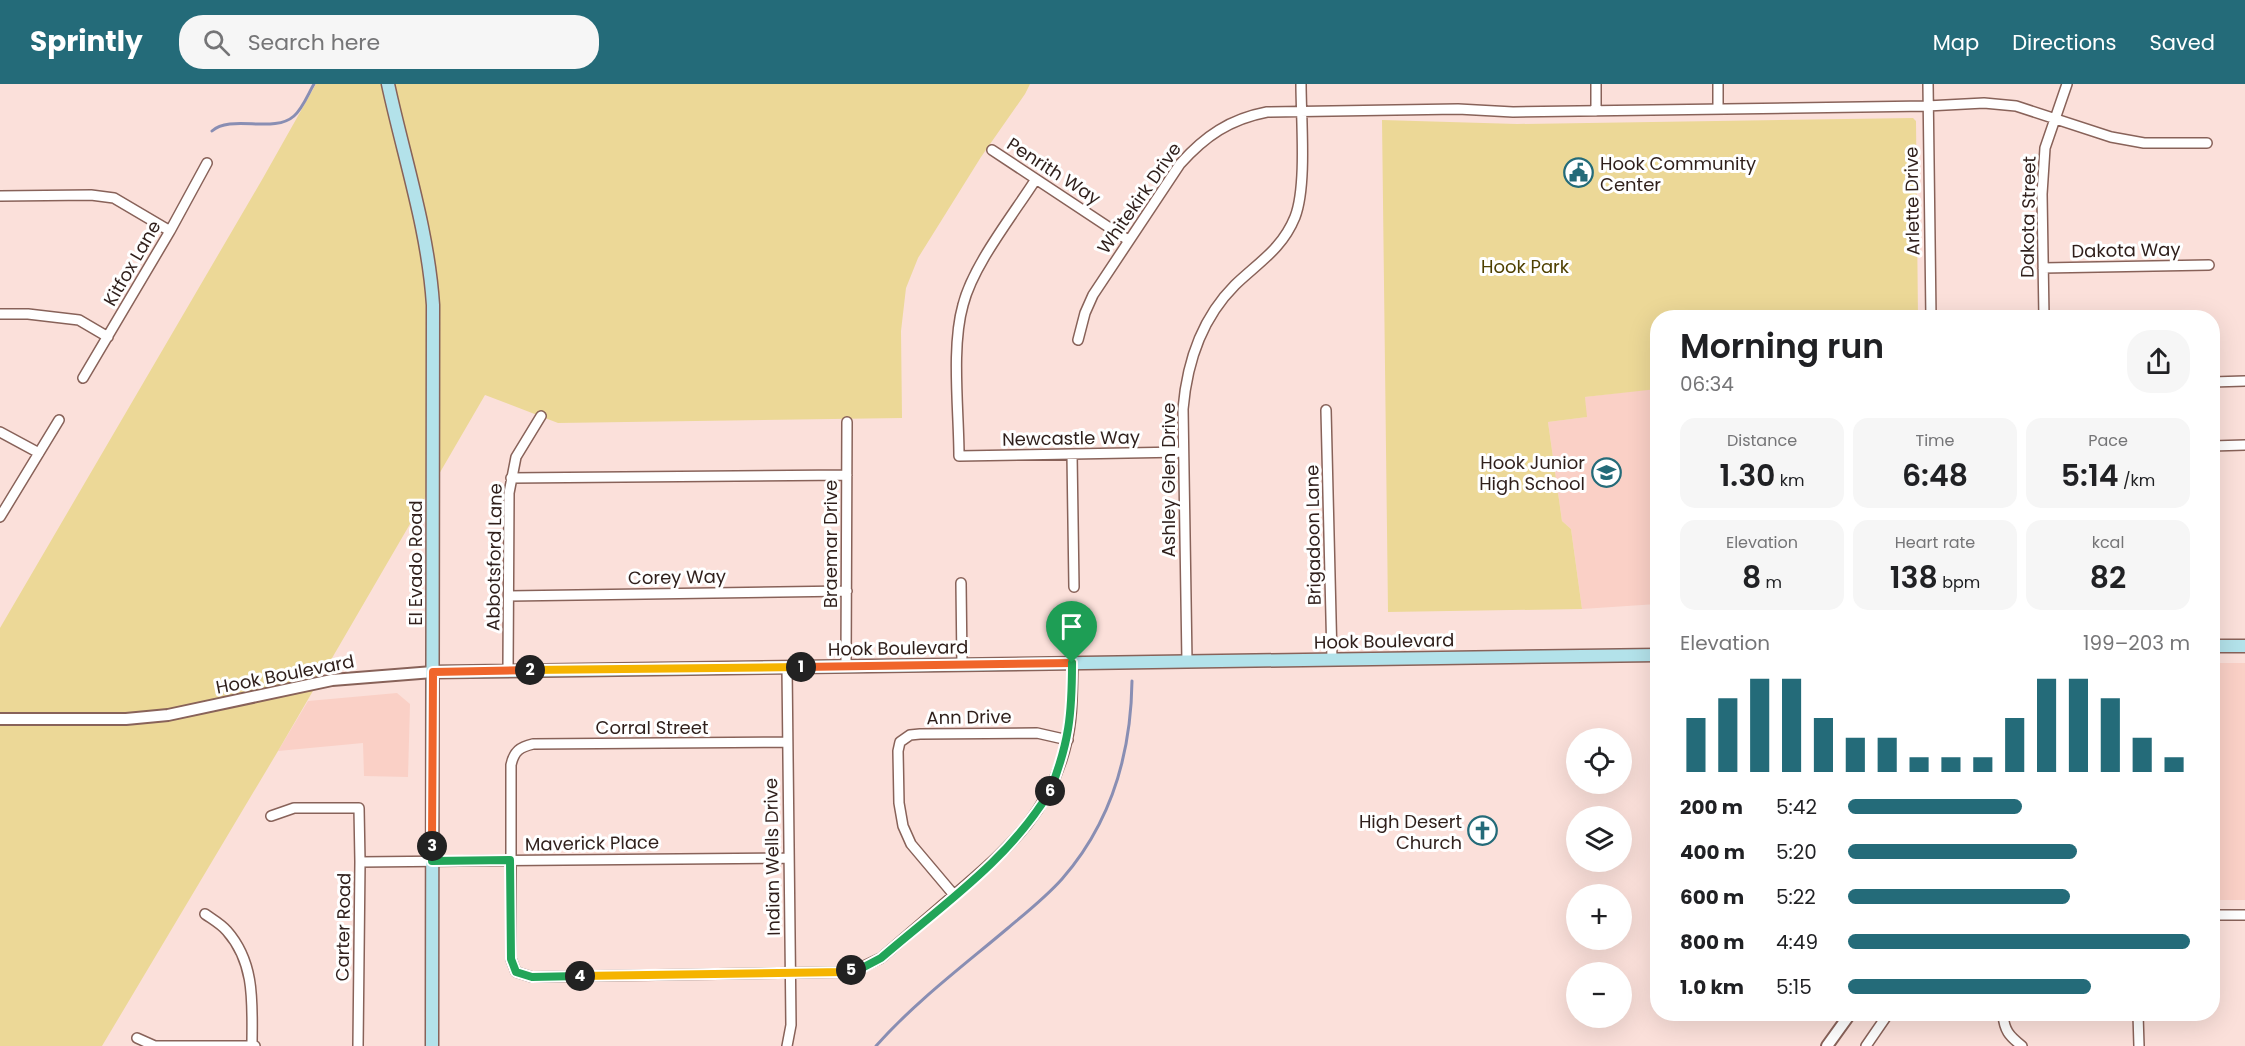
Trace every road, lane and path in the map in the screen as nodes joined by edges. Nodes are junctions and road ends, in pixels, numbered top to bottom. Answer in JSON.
{"nodes":[{"id":1,"x":388,"y":84,"type":"edge"},
{"id":2,"x":1301,"y":84,"type":"edge"},
{"id":3,"x":1596,"y":84,"type":"edge"},
{"id":4,"x":1718,"y":84,"type":"edge"},
{"id":5,"x":1928,"y":84,"type":"edge"},
{"id":6,"x":2067,"y":84,"type":"edge"},
{"id":7,"x":1927,"y":106,"type":"junction"},
{"id":8,"x":1718,"y":108,"type":"junction"},
{"id":9,"x":1301,"y":111,"type":"junction"},
{"id":10,"x":1596,"y":111,"type":"junction"},
{"id":11,"x":2054,"y":119,"type":"junction"},
{"id":12,"x":2207,"y":143,"type":"dead end"},
{"id":13,"x":992,"y":150,"type":"dead end"},
{"id":14,"x":207,"y":163,"type":"dead end"},
{"id":15,"x":1036,"y":179,"type":"junction"},
{"id":16,"x":0,"y":196,"type":"edge"},
{"id":17,"x":170,"y":231,"type":"junction"},
{"id":18,"x":1128,"y":240,"type":"junction"},
{"id":19,"x":2209,"y":265,"type":"dead end"},
{"id":20,"x":2043,"y":268,"type":"junction"},
{"id":21,"x":1931,"y":310,"type":"edge"},
{"id":22,"x":2044,"y":310,"type":"edge"},
{"id":23,"x":0,"y":314,"type":"edge"},
{"id":24,"x":108,"y":337,"type":"junction"},
{"id":25,"x":1078,"y":340,"type":"dead end"},
{"id":26,"x":83,"y":378,"type":"dead end"},
{"id":27,"x":2245,"y":381,"type":"edge"},
{"id":28,"x":2220,"y":382,"type":"edge"},
{"id":29,"x":1326,"y":410,"type":"dead end"},
{"id":30,"x":541,"y":416,"type":"dead end"},
{"id":31,"x":58,"y":420,"type":"dead end"},
{"id":32,"x":847,"y":422,"type":"dead end"},
{"id":33,"x":0,"y":432,"type":"edge"},
{"id":34,"x":2220,"y":446,"type":"edge"},
{"id":35,"x":2245,"y":446,"type":"edge"},
{"id":36,"x":1184,"y":452,"type":"junction"},
{"id":37,"x":39,"y":453,"type":"junction"},
{"id":38,"x":1072,"y":454,"type":"junction"},
{"id":39,"x":847,"y":475,"type":"junction"},
{"id":40,"x":511,"y":478,"type":"junction"},
{"id":41,"x":0,"y":517,"type":"edge"},
{"id":42,"x":961,"y":583,"type":"dead end"},
{"id":43,"x":1074,"y":587,"type":"dead end"},
{"id":44,"x":847,"y":591,"type":"junction"},
{"id":45,"x":509,"y":596,"type":"junction"},
{"id":46,"x":2245,"y":645,"type":"edge"},
{"id":47,"x":2220,"y":646,"type":"edge"},
{"id":48,"x":1650,"y":654,"type":"edge"},
{"id":49,"x":1332,"y":659,"type":"junction"},
{"id":50,"x":1187,"y":662,"type":"junction"},
{"id":51,"x":1072,"y":663,"type":"junction"},
{"id":52,"x":962,"y":665,"type":"junction"},
{"id":53,"x":846,"y":666,"type":"junction"},
{"id":54,"x":787,"y":667,"type":"junction"},
{"id":55,"x":508,"y":670,"type":"junction"},
{"id":56,"x":433,"y":672,"type":"junction"},
{"id":57,"x":0,"y":719,"type":"edge"},
{"id":58,"x":1068,"y":740,"type":"junction"},
{"id":59,"x":787,"y":742,"type":"junction"},
{"id":60,"x":272,"y":816,"type":"dead end"},
{"id":61,"x":789,"y":858,"type":"junction"},
{"id":62,"x":510,"y":860,"type":"junction"},
{"id":63,"x":432,"y":861,"type":"junction"},
{"id":64,"x":360,"y":862,"type":"junction"},
{"id":65,"x":954,"y":895,"type":"junction"},
{"id":66,"x":205,"y":914,"type":"dead end"},
{"id":67,"x":2220,"y":915,"type":"edge"},
{"id":68,"x":2245,"y":915,"type":"edge"},
{"id":69,"x":790,"y":973,"type":"junction"},
{"id":70,"x":1845,"y":1021,"type":"edge"},
{"id":71,"x":1883,"y":1021,"type":"edge"},
{"id":72,"x":2003,"y":1021,"type":"edge"},
{"id":73,"x":2139,"y":1021,"type":"edge"},
{"id":74,"x":137,"y":1038,"type":"dead end"},
{"id":75,"x":193,"y":1046,"type":"edge"},
{"id":76,"x":253,"y":1046,"type":"edge"},
{"id":77,"x":358,"y":1046,"type":"edge"},
{"id":78,"x":432,"y":1046,"type":"edge"},
{"id":79,"x":787,"y":1046,"type":"edge"},
{"id":80,"x":1827,"y":1046,"type":"edge"},
{"id":81,"x":1866,"y":1046,"type":"edge"},
{"id":82,"x":2022,"y":1046,"type":"edge"},
{"id":83,"x":2139,"y":1046,"type":"edge"}],
"edges":[{"from":1,"to":56,"type":"main road","name":"El Evado Road"},
{"from":2,"to":9,"type":"street","name":"Ashley Glen Drive"},
{"from":3,"to":10,"type":"street"},
{"from":4,"to":8,"type":"street"},
{"from":5,"to":7,"type":"street","name":"Arlette Drive"},
{"from":6,"to":11,"type":"street","name":"Dakota Street"},
{"from":7,"to":8,"type":"street","name":"Whitekirk Drive"},
{"from":7,"to":11,"type":"street","name":"Whitekirk Drive"},
{"from":7,"to":21,"type":"street","name":"Arlette Drive"},
{"from":8,"to":10,"type":"street","name":"Whitekirk Drive"},
{"from":9,"to":10,"type":"street","name":"Whitekirk Drive"},
{"from":9,"to":18,"type":"street","name":"Whitekirk Drive"},
{"from":9,"to":36,"type":"street","name":"Ashley Glen Drive"},
{"from":11,"to":12,"type":"street","name":"Whitekirk Drive"},
{"from":11,"to":20,"type":"street","name":"Dakota Street"},
{"from":13,"to":15,"type":"street","name":"Penrith Way"},
{"from":14,"to":17,"type":"street","name":"Kitfox Lane"},
{"from":15,"to":18,"type":"street","name":"Penrith Way"},
{"from":15,"to":38,"type":"street","name":"Newcastle Way"},
{"from":16,"to":17,"type":"street"},
{"from":17,"to":24,"type":"street","name":"Kitfox Lane"},
{"from":18,"to":25,"type":"street","name":"Whitekirk Drive"},
{"from":19,"to":20,"type":"street","name":"Dakota Way"},
{"from":20,"to":22,"type":"street","name":"Dakota Street"},
{"from":23,"to":24,"type":"street"},
{"from":24,"to":26,"type":"street","name":"Kitfox Lane"},
{"from":27,"to":28,"type":"street"},
{"from":29,"to":49,"type":"street","name":"Brigadoon Lane"},
{"from":30,"to":40,"type":"street","name":"Abbotsford Lane"},
{"from":31,"to":37,"type":"street"},
{"from":32,"to":39,"type":"street","name":"Braemar Drive"},
{"from":33,"to":37,"type":"street"},
{"from":34,"to":35,"type":"street"},
{"from":36,"to":38,"type":"street","name":"Newcastle Way"},
{"from":36,"to":50,"type":"street","name":"Ashley Glen Drive"},
{"from":37,"to":41,"type":"street"},
{"from":38,"to":43,"type":"street"},
{"from":39,"to":40,"type":"street"},
{"from":39,"to":44,"type":"street","name":"Braemar Drive"},
{"from":40,"to":45,"type":"street","name":"Abbotsford Lane"},
{"from":42,"to":52,"type":"street"},
{"from":44,"to":45,"type":"street","name":"Corey Way"},
{"from":44,"to":53,"type":"street","name":"Braemar Drive"},
{"from":45,"to":55,"type":"street","name":"Abbotsford Lane"},
{"from":46,"to":47,"type":"main road"},
{"from":48,"to":49,"type":"main road","name":"Hook Boulevard"},
{"from":49,"to":50,"type":"main road","name":"Hook Boulevard"},
{"from":50,"to":51,"type":"main road","name":"Hook Boulevard"},
{"from":51,"to":52,"type":"main road","name":"Hook Boulevard"},
{"from":51,"to":58,"type":"street"},
{"from":52,"to":53,"type":"main road","name":"Hook Boulevard"},
{"from":53,"to":54,"type":"main road","name":"Hook Boulevard"},
{"from":54,"to":55,"type":"main road","name":"Hook Boulevard"},
{"from":54,"to":59,"type":"street","name":"Indian Wells Drive"},
{"from":55,"to":56,"type":"main road","name":"Hook Boulevard"},
{"from":56,"to":57,"type":"street","name":"Hook Boulevard"},
{"from":56,"to":63,"type":"main road","name":"El Evado Road"},
{"from":58,"to":65,"type":"street"},
{"from":58,"to":65,"type":"street","name":"Ann Drive"},
{"from":59,"to":61,"type":"street","name":"Indian Wells Drive"},
{"from":59,"to":62,"type":"street","name":"Corral Street"},
{"from":60,"to":64,"type":"street","name":"Carter Road"},
{"from":61,"to":62,"type":"street","name":"Maverick Place"},
{"from":61,"to":69,"type":"street","name":"Indian Wells Drive"},
{"from":62,"to":63,"type":"street","name":"Maverick Place"},
{"from":62,"to":69,"type":"street"},
{"from":63,"to":64,"type":"street","name":"Maverick Place"},
{"from":63,"to":78,"type":"main road","name":"El Evado Road"},
{"from":64,"to":77,"type":"street","name":"Carter Road"},
{"from":65,"to":69,"type":"street"},
{"from":66,"to":76,"type":"street"},
{"from":67,"to":68,"type":"street"},
{"from":69,"to":79,"type":"street","name":"Indian Wells Drive"},
{"from":70,"to":80,"type":"street"},
{"from":71,"to":81,"type":"street"},
{"from":72,"to":82,"type":"street"},
{"from":73,"to":83,"type":"street"},
{"from":74,"to":75,"type":"street"},
{"from":75,"to":76,"type":"street"}]}
